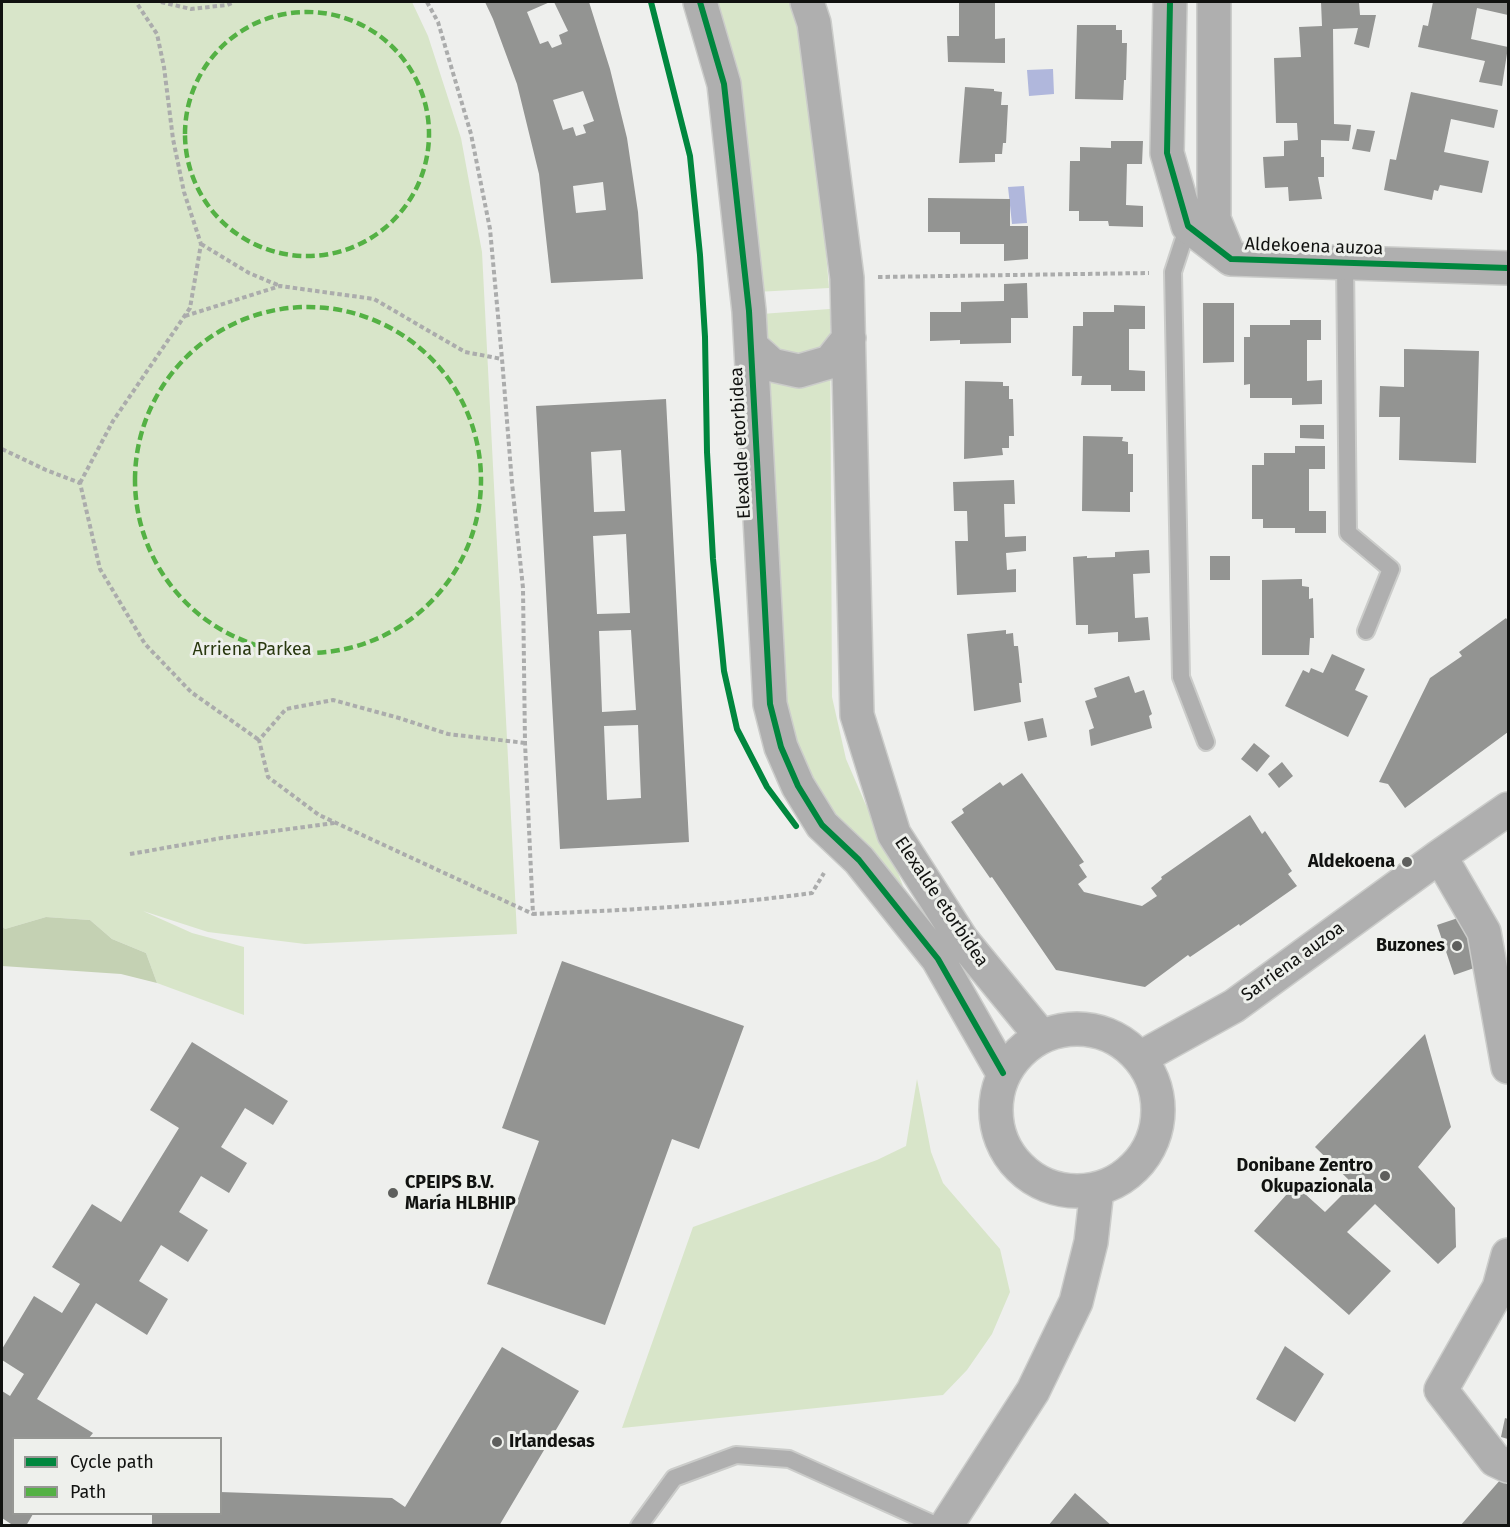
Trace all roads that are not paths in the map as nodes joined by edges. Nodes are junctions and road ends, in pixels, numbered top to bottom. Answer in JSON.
{"nodes":[{"id":1,"x":700,"y":2,"type":"edge"},
{"id":2,"x":807,"y":2,"type":"edge"},
{"id":3,"x":1170,"y":2,"type":"edge"},
{"id":4,"x":1214,"y":2,"type":"edge"},
{"id":5,"x":1188,"y":226,"type":"junction"},
{"id":6,"x":1231,"y":259,"type":"junction"},
{"id":7,"x":1346,"y":263,"type":"junction"},
{"id":8,"x":1504,"y":268,"type":"edge"},
{"id":9,"x":849,"y":338,"type":"junction"},
{"id":10,"x":751,"y":346,"type":"junction"},
{"id":11,"x":1366,"y":631,"type":"dead end"},
{"id":12,"x":1206,"y":742,"type":"dead end"},
{"id":13,"x":1509,"y":809,"type":"edge"},
{"id":14,"x":1440,"y":856,"type":"junction"},
{"id":15,"x":1041,"y":1036,"type":"junction"},
{"id":16,"x":1140,"y":1058,"type":"junction"},
{"id":17,"x":1509,"y":1067,"type":"edge"},
{"id":18,"x":1003,"y":1073,"type":"junction"},
{"id":19,"x":1097,"y":1189,"type":"junction"},
{"id":20,"x":1509,"y":1255,"type":"edge"},
{"id":21,"x":1509,"y":1466,"type":"edge"},
{"id":22,"x":639,"y":1526,"type":"edge"},
{"id":23,"x":938,"y":1526,"type":"edge"},
{"id":24,"x":946,"y":1526,"type":"edge"}],
"edges":[{"from":1,"to":10,"type":"street","name":"Elexalde etorbidea"},
{"from":2,"to":9,"type":"street","name":"Elexalde etorbidea"},
{"from":3,"to":5,"type":"street"},
{"from":4,"to":6,"type":"street"},
{"from":5,"to":6,"type":"street","name":"Aldekoena auzoa"},
{"from":5,"to":12,"type":"lane"},
{"from":6,"to":7,"type":"street","name":"Aldekoena auzoa"},
{"from":7,"to":8,"type":"street","name":"Aldekoena auzoa"},
{"from":7,"to":11,"type":"lane"},
{"from":9,"to":10,"type":"street"},
{"from":9,"to":15,"type":"street","name":"Elexalde etorbidea"},
{"from":10,"to":18,"type":"street","name":"Elexalde etorbidea"},
{"from":13,"to":14,"type":"street","name":"Sarriena auzoa"},
{"from":14,"to":16,"type":"street","name":"Sarriena auzoa"},
{"from":14,"to":17,"type":"street"},
{"from":15,"to":16,"type":"street"},
{"from":15,"to":18,"type":"street"},
{"from":16,"to":19,"type":"street"},
{"from":18,"to":19,"type":"street"},
{"from":19,"to":24,"type":"street"},
{"from":20,"to":21,"type":"street"},
{"from":22,"to":23,"type":"lane"}]}
